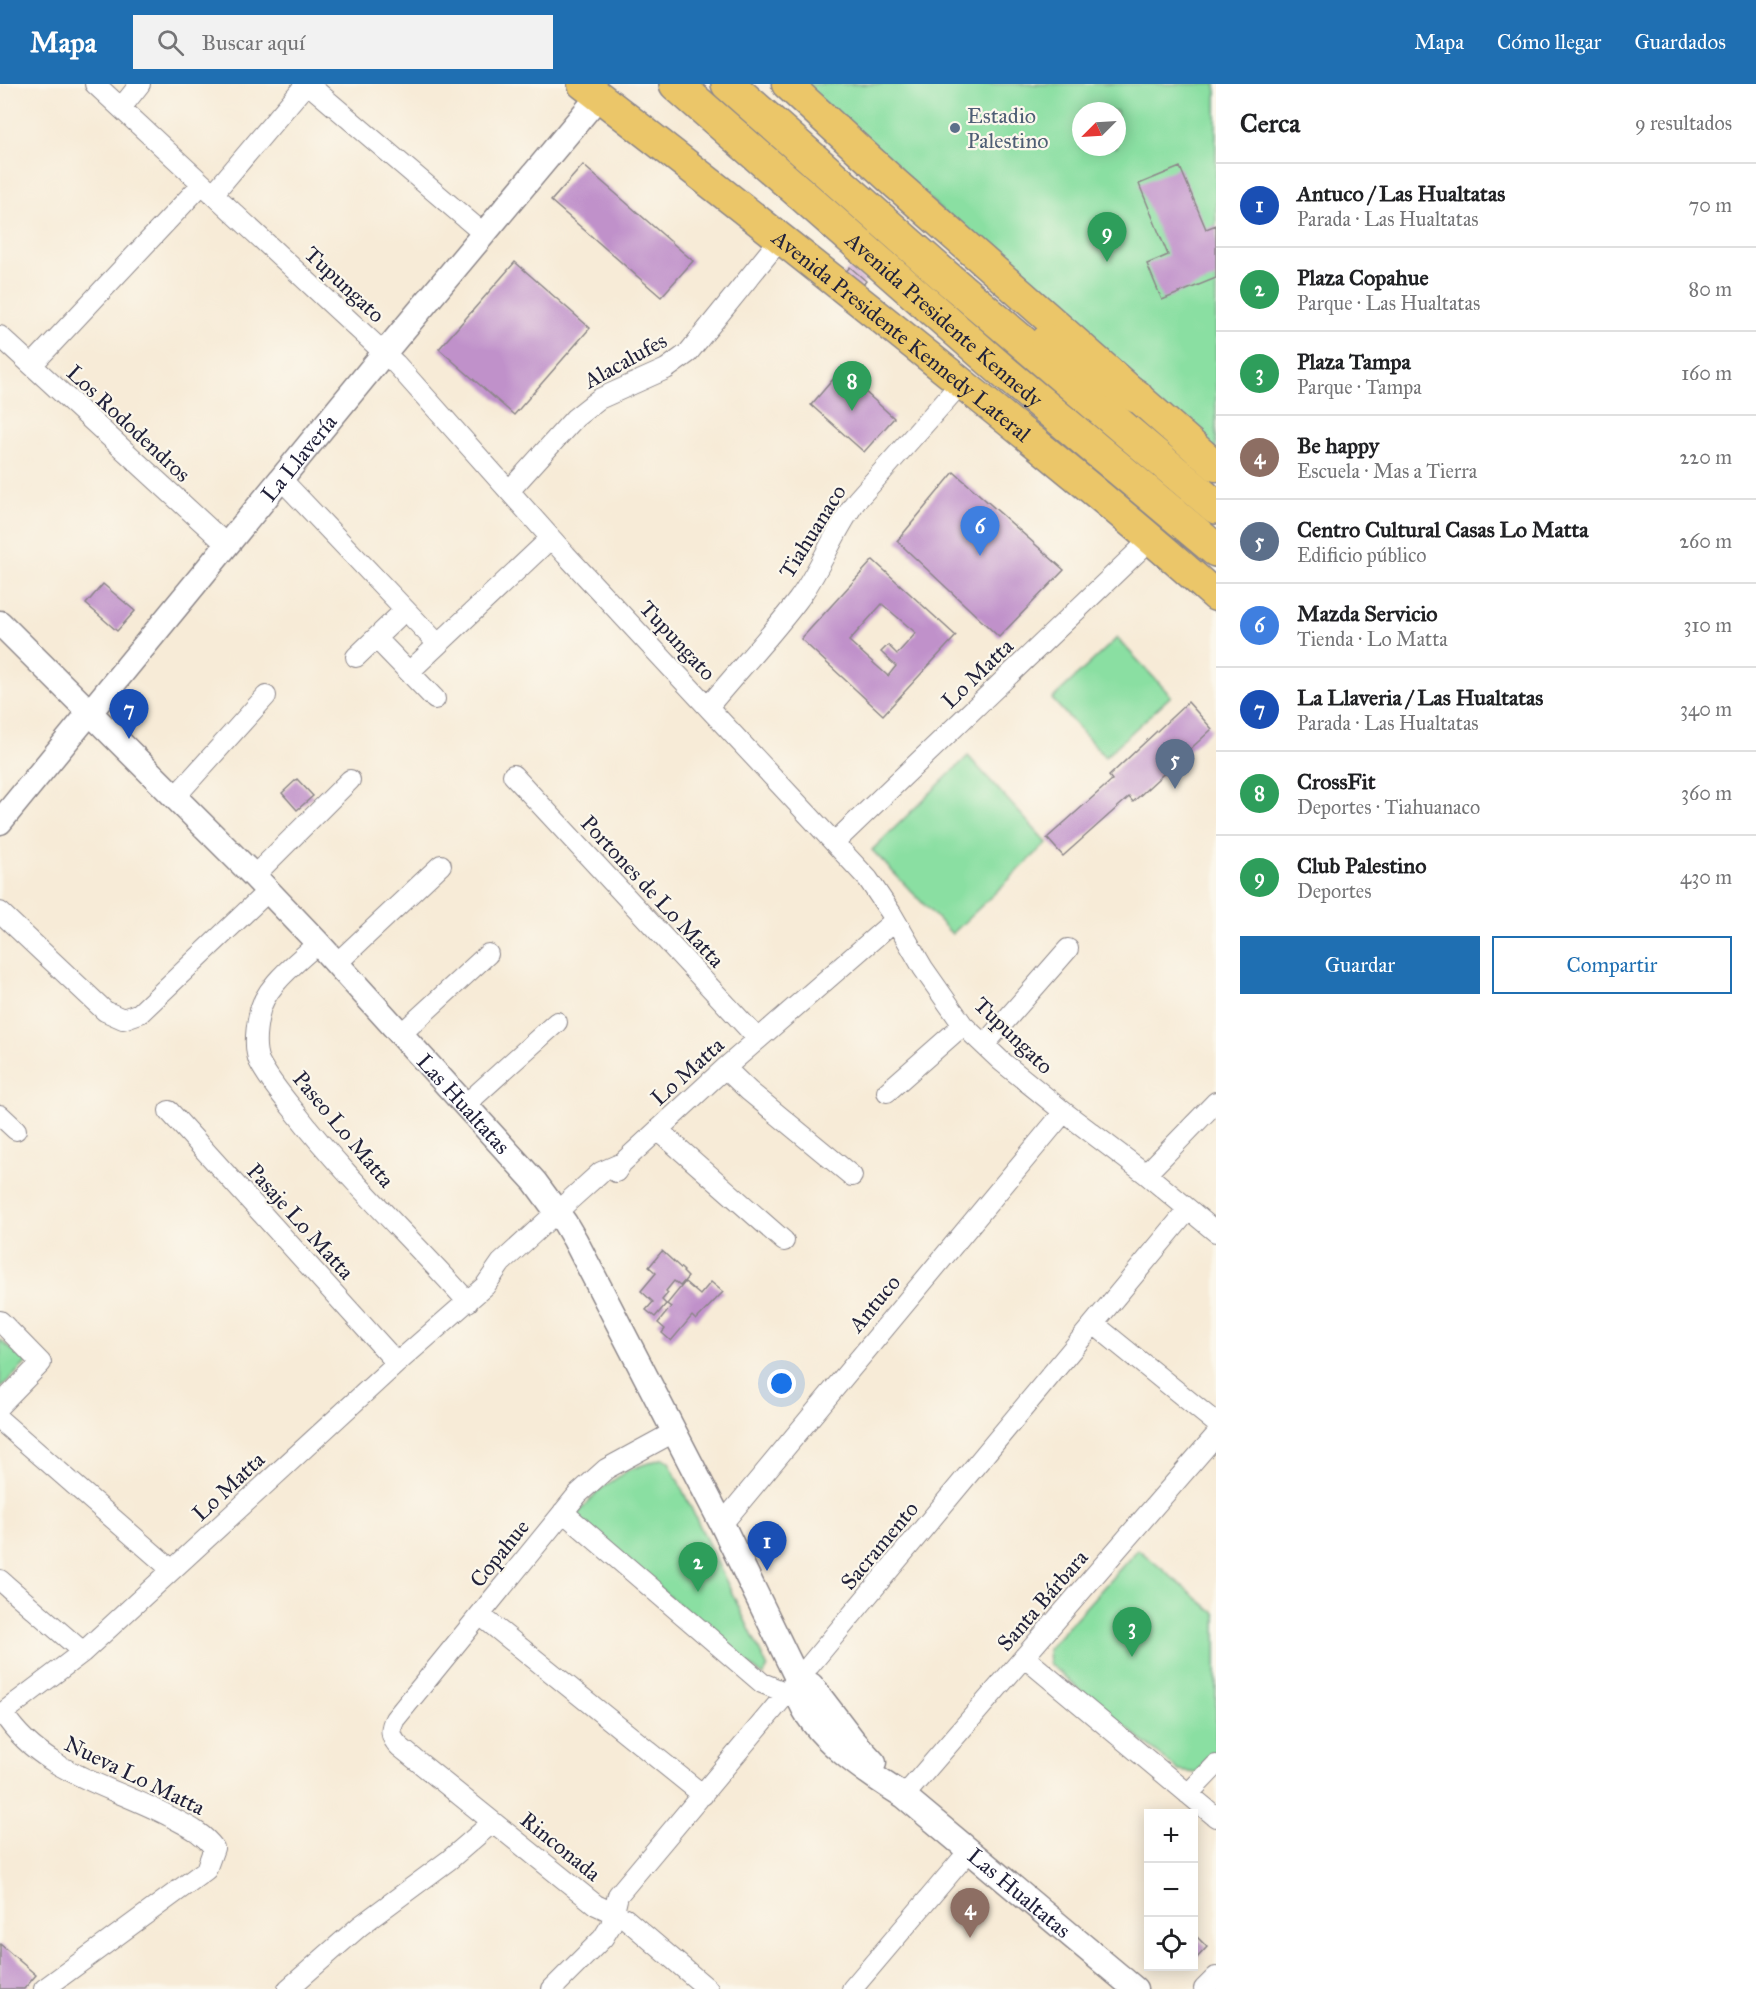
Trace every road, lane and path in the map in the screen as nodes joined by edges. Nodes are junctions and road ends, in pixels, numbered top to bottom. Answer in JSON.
{"nodes":[{"id":1,"x":95,"y":84,"type":"edge"},
{"id":2,"x":140,"y":84,"type":"edge"},
{"id":3,"x":307,"y":84,"type":"edge"},
{"id":4,"x":676,"y":84,"type":"edge"},
{"id":5,"x":728,"y":84,"type":"edge"},
{"id":6,"x":787,"y":84,"type":"edge"},
{"id":7,"x":591,"y":90,"type":"edge"},
{"id":8,"x":121,"y":108,"type":"junction"},
{"id":9,"x":207,"y":189,"type":"junction"},
{"id":10,"x":484,"y":234,"type":"junction"},
{"id":11,"x":781,"y":238,"type":"junction"},
{"id":12,"x":945,"y":276,"type":"junction"},
{"id":13,"x":0,"y":336,"type":"edge"},
{"id":14,"x":385,"y":352,"type":"junction"},
{"id":15,"x":32,"y":365,"type":"junction"},
{"id":16,"x":961,"y":383,"type":"junction"},
{"id":17,"x":1136,"y":396,"type":"junction"},
{"id":18,"x":1216,"y":466,"type":"edge"},
{"id":19,"x":281,"y":479,"type":"junction"},
{"id":20,"x":509,"y":491,"type":"junction"},
{"id":21,"x":1216,"y":507,"type":"edge"},
{"id":22,"x":551,"y":538,"type":"junction"},
{"id":23,"x":1152,"y":538,"type":"junction"},
{"id":24,"x":227,"y":545,"type":"junction"},
{"id":25,"x":1216,"y":550,"type":"edge"},
{"id":26,"x":1216,"y":596,"type":"edge"},
{"id":27,"x":405,"y":610,"type":"junction"},
{"id":28,"x":0,"y":623,"type":"edge"},
{"id":29,"x":376,"y":638,"type":"junction"},
{"id":30,"x":438,"y":644,"type":"junction"},
{"id":31,"x":356,"y":657,"type":"dead end"},
{"id":32,"x":409,"y":672,"type":"junction"},
{"id":33,"x":266,"y":696,"type":"dead end"},
{"id":34,"x":435,"y":699,"type":"dead end"},
{"id":35,"x":708,"y":707,"type":"junction"},
{"id":36,"x":91,"y":711,"type":"junction"},
{"id":37,"x":513,"y":775,"type":"dead end"},
{"id":38,"x":350,"y":780,"type":"dead end"},
{"id":39,"x":175,"y":797,"type":"junction"},
{"id":40,"x":0,"y":822,"type":"edge"},
{"id":41,"x":835,"y":842,"type":"junction"},
{"id":42,"x":441,"y":865,"type":"dead end"},
{"id":43,"x":261,"y":884,"type":"junction"},
{"id":44,"x":0,"y":912,"type":"edge"},
{"id":45,"x":894,"y":921,"type":"junction"},
{"id":46,"x":318,"y":943,"type":"junction"},
{"id":47,"x":1068,"y":949,"type":"dead end"},
{"id":48,"x":488,"y":954,"type":"dead end"},
{"id":49,"x":337,"y":963,"type":"junction"},
{"id":50,"x":557,"y":1022,"type":"dead end"},
{"id":51,"x":963,"y":1024,"type":"junction"},
{"id":52,"x":401,"y":1034,"type":"junction"},
{"id":53,"x":758,"y":1040,"type":"junction"},
{"id":54,"x":984,"y":1045,"type":"junction"},
{"id":55,"x":725,"y":1068,"type":"junction"},
{"id":56,"x":887,"y":1092,"type":"dead end"},
{"id":57,"x":1216,"y":1102,"type":"edge"},
{"id":58,"x":465,"y":1106,"type":"junction"},
{"id":59,"x":169,"y":1111,"type":"dead end"},
{"id":60,"x":1064,"y":1112,"type":"junction"},
{"id":61,"x":658,"y":1130,"type":"junction"},
{"id":62,"x":1146,"y":1174,"type":"junction"},
{"id":63,"x":852,"y":1176,"type":"dead end"},
{"id":64,"x":1188,"y":1210,"type":"junction"},
{"id":65,"x":561,"y":1217,"type":"junction"},
{"id":66,"x":1216,"y":1232,"type":"edge"},
{"id":67,"x":784,"y":1241,"type":"dead end"},
{"id":68,"x":468,"y":1302,"type":"junction"},
{"id":69,"x":0,"y":1321,"type":"edge"},
{"id":70,"x":1094,"y":1324,"type":"junction"},
{"id":71,"x":397,"y":1363,"type":"junction"},
{"id":72,"x":0,"y":1405,"type":"edge"},
{"id":73,"x":0,"y":1420,"type":"edge"},
{"id":74,"x":1216,"y":1423,"type":"edge"},
{"id":75,"x":674,"y":1432,"type":"junction"},
{"id":76,"x":1216,"y":1435,"type":"edge"},
{"id":77,"x":563,"y":1512,"type":"junction"},
{"id":78,"x":722,"y":1524,"type":"junction"},
{"id":79,"x":172,"y":1570,"type":"junction"},
{"id":80,"x":0,"y":1580,"type":"edge"},
{"id":81,"x":480,"y":1615,"type":"junction"},
{"id":82,"x":83,"y":1652,"type":"junction"},
{"id":83,"x":1024,"y":1657,"type":"junction"},
{"id":84,"x":792,"y":1686,"type":"junction"},
{"id":85,"x":2,"y":1714,"type":"edge"},
{"id":86,"x":391,"y":1733,"type":"joint"},
{"id":87,"x":1216,"y":1765,"type":"edge"},
{"id":88,"x":1188,"y":1794,"type":"junction"},
{"id":89,"x":703,"y":1795,"type":"junction"},
{"id":90,"x":904,"y":1796,"type":"junction"},
{"id":91,"x":1216,"y":1817,"type":"edge"},
{"id":92,"x":494,"y":1822,"type":"junction"},
{"id":93,"x":969,"y":1851,"type":"junction"},
{"id":94,"x":614,"y":1914,"type":"junction"},
{"id":95,"x":1216,"y":1977,"type":"edge"},
{"id":96,"x":1126,"y":1986,"type":"edge"},
{"id":97,"x":44,"y":1989,"type":"edge"},
{"id":98,"x":288,"y":1989,"type":"edge"},
{"id":99,"x":552,"y":1989,"type":"edge"},
{"id":100,"x":708,"y":1989,"type":"edge"},
{"id":101,"x":852,"y":1989,"type":"edge"},
{"id":102,"x":1204,"y":1989,"type":"edge"}],
"edges":[{"from":1,"to":8,"type":"street","name":"Tupungato"},
{"from":2,"to":8,"type":"street"},
{"from":3,"to":9,"type":"street"},
{"from":3,"to":10,"type":"street"},
{"from":4,"to":25,"type":"highway","name":"Avenida Presidente Kennedy"},
{"from":5,"to":12,"type":"highway","name":"Avenida Presidente Kennedy"},
{"from":6,"to":17,"type":"main road"},
{"from":7,"to":10,"type":"street","name":"La Llavería"},
{"from":7,"to":11,"type":"main road","name":"Avenida Presidente Kennedy Lateral"},
{"from":8,"to":9,"type":"street","name":"Tupungato"},
{"from":9,"to":14,"type":"street","name":"Tupungato"},
{"from":9,"to":15,"type":"street"},
{"from":10,"to":14,"type":"street","name":"La Llavería"},
{"from":11,"to":16,"type":"main road","name":"Avenida Presidente Kennedy Lateral"},
{"from":11,"to":20,"type":"street","name":"Alacalufes"},
{"from":12,"to":17,"type":"highway"},
{"from":12,"to":21,"type":"highway","name":"Avenida Presidente Kennedy"},
{"from":13,"to":15,"type":"street","name":"Los Rododendros"},
{"from":14,"to":19,"type":"street","name":"La Llavería"},
{"from":14,"to":20,"type":"street","name":"Tupungato"},
{"from":15,"to":24,"type":"street","name":"Los Rododendros"},
{"from":16,"to":23,"type":"main road","name":"Avenida Presidente Kennedy Lateral"},
{"from":16,"to":35,"type":"street","name":"Tiahuanaco"},
{"from":17,"to":18,"type":"main road"},
{"from":19,"to":24,"type":"street","name":"La Llavería"},
{"from":19,"to":27,"type":"street"},
{"from":20,"to":22,"type":"street","name":"Tupungato"},
{"from":22,"to":30,"type":"street"},
{"from":22,"to":35,"type":"street","name":"Tupungato"},
{"from":23,"to":26,"type":"main road","name":"Avenida Presidente Kennedy Lateral"},
{"from":23,"to":41,"type":"street","name":"Lo Matta"},
{"from":24,"to":36,"type":"street","name":"La Llavería"},
{"from":27,"to":29,"type":"street"},
{"from":27,"to":30,"type":"street"},
{"from":28,"to":36,"type":"street","name":"Las Hualtatas"},
{"from":29,"to":31,"type":"street"},
{"from":29,"to":32,"type":"street"},
{"from":30,"to":32,"type":"street"},
{"from":32,"to":34,"type":"street"},
{"from":33,"to":39,"type":"street"},
{"from":35,"to":41,"type":"street","name":"Tupungato"},
{"from":36,"to":39,"type":"street","name":"Las Hualtatas"},
{"from":36,"to":40,"type":"street","name":"La Llavería"},
{"from":37,"to":53,"type":"street","name":"Portones de Lo Matta"},
{"from":38,"to":43,"type":"street"},
{"from":39,"to":43,"type":"street","name":"Las Hualtatas"},
{"from":41,"to":45,"type":"street","name":"Tupungato"},
{"from":42,"to":49,"type":"street"},
{"from":43,"to":44,"type":"street"},
{"from":43,"to":46,"type":"street","name":"Las Hualtatas"},
{"from":45,"to":51,"type":"street","name":"Tupungato"},
{"from":45,"to":53,"type":"street","name":"Lo Matta"},
{"from":46,"to":49,"type":"street","name":"Las Hualtatas"},
{"from":46,"to":68,"type":"street","name":"Paseo Lo Matta"},
{"from":47,"to":54,"type":"street"},
{"from":48,"to":52,"type":"street"},
{"from":49,"to":52,"type":"street","name":"Las Hualtatas"},
{"from":50,"to":58,"type":"street"},
{"from":51,"to":54,"type":"street","name":"Tupungato"},
{"from":51,"to":56,"type":"street"},
{"from":52,"to":58,"type":"street","name":"Las Hualtatas"},
{"from":53,"to":55,"type":"street","name":"Lo Matta"},
{"from":54,"to":60,"type":"street","name":"Tupungato"},
{"from":55,"to":61,"type":"street","name":"Lo Matta"},
{"from":55,"to":63,"type":"street"},
{"from":57,"to":62,"type":"street"},
{"from":58,"to":65,"type":"street","name":"Las Hualtatas"},
{"from":59,"to":71,"type":"street","name":"Pasaje Lo Matta"},
{"from":60,"to":62,"type":"street","name":"Tupungato"},
{"from":60,"to":78,"type":"street","name":"Antuco"},
{"from":61,"to":65,"type":"street","name":"Lo Matta"},
{"from":61,"to":67,"type":"street"},
{"from":62,"to":64,"type":"street","name":"Tupungato"},
{"from":64,"to":66,"type":"street","name":"Tupungato"},
{"from":64,"to":70,"type":"street","name":"Sacramento"},
{"from":65,"to":68,"type":"street","name":"Lo Matta"},
{"from":65,"to":75,"type":"street","name":"Las Hualtatas"},
{"from":68,"to":71,"type":"street","name":"Lo Matta"},
{"from":69,"to":72,"type":"street"},
{"from":70,"to":74,"type":"street"},
{"from":70,"to":84,"type":"street","name":"Sacramento"},
{"from":71,"to":79,"type":"street","name":"Lo Matta"},
{"from":73,"to":79,"type":"street"},
{"from":75,"to":77,"type":"street","name":"Copahue"},
{"from":75,"to":78,"type":"street","name":"Las Hualtatas"},
{"from":76,"to":83,"type":"street","name":"Santa Bárbara"},
{"from":77,"to":81,"type":"street","name":"Copahue"},
{"from":77,"to":84,"type":"street","name":"Las Hualtatas"},
{"from":78,"to":84,"type":"street","name":"Las Hualtatas"},
{"from":79,"to":82,"type":"street","name":"Lo Matta"},
{"from":80,"to":82,"type":"street"},
{"from":81,"to":86,"type":"street","name":"Copahue"},
{"from":81,"to":89,"type":"street"},
{"from":82,"to":85,"type":"street","name":"Lo Matta"},
{"from":83,"to":88,"type":"street"},
{"from":83,"to":90,"type":"street","name":"Santa Bárbara"},
{"from":84,"to":89,"type":"street","name":"Sacramento"},
{"from":84,"to":90,"type":"street","name":"Las Hualtatas"},
{"from":85,"to":97,"type":"street","name":"Nueva Lo Matta"},
{"from":86,"to":92,"type":"street","name":"Rinconada"},
{"from":87,"to":88,"type":"street"},
{"from":88,"to":91,"type":"street"},
{"from":89,"to":94,"type":"street","name":"Sacramento"},
{"from":90,"to":93,"type":"street","name":"Las Hualtatas"},
{"from":92,"to":94,"type":"street","name":"Rinconada"},
{"from":92,"to":98,"type":"street"},
{"from":93,"to":96,"type":"street","name":"Las Hualtatas"},
{"from":93,"to":101,"type":"street"},
{"from":94,"to":99,"type":"street","name":"Sacramento"},
{"from":94,"to":100,"type":"street","name":"Rinconada"},
{"from":95,"to":102,"type":"street"}]}
